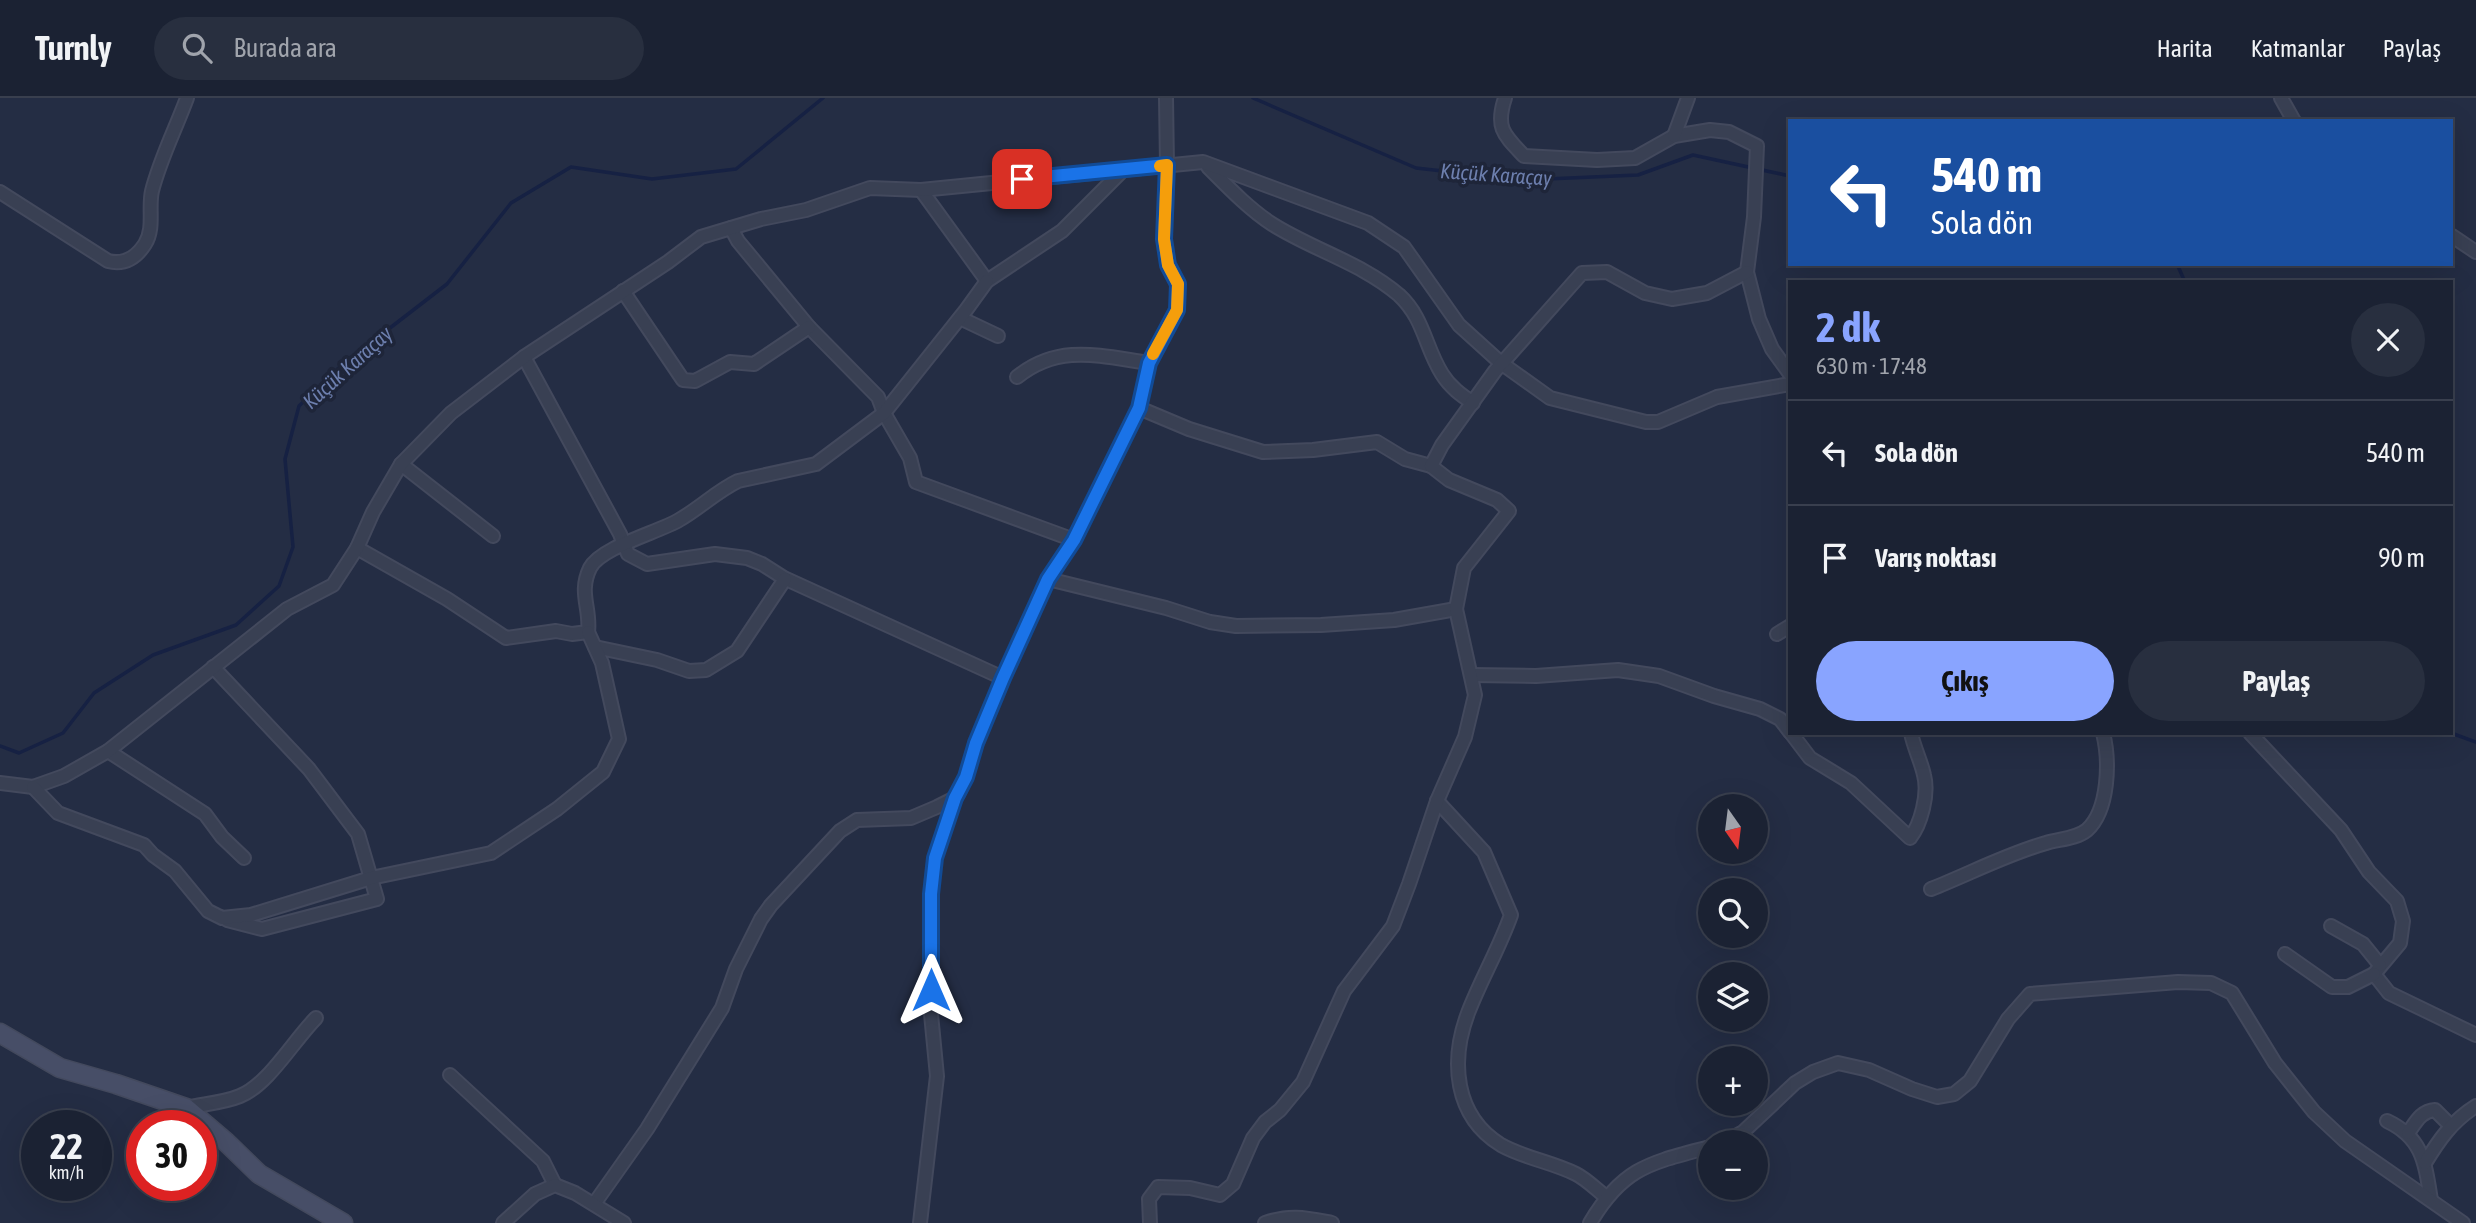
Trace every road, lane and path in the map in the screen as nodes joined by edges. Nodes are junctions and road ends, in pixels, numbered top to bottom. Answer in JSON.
{"nodes":[{"id":1,"x":187,"y":98,"type":"edge"},
{"id":2,"x":1166,"y":98,"type":"edge"},
{"id":3,"x":1505,"y":98,"type":"edge"},
{"id":4,"x":1689,"y":98,"type":"edge"},
{"id":5,"x":2281,"y":98,"type":"edge"},
{"id":6,"x":2293,"y":119,"type":"edge"},
{"id":7,"x":1674,"y":136,"type":"junction"},
{"id":8,"x":1203,"y":162,"type":"junction"},
{"id":9,"x":1167,"y":165,"type":"junction"},
{"id":10,"x":1124,"y":169,"type":"junction"},
{"id":11,"x":921,"y":190,"type":"junction"},
{"id":12,"x":0,"y":192,"type":"edge"},
{"id":13,"x":731,"y":228,"type":"junction"},
{"id":14,"x":2453,"y":237,"type":"edge"},
{"id":15,"x":2476,"y":252,"type":"edge"},
{"id":16,"x":1747,"y":272,"type":"junction"},
{"id":17,"x":987,"y":281,"type":"junction"},
{"id":18,"x":623,"y":292,"type":"junction"},
{"id":19,"x":960,"y":318,"type":"junction"},
{"id":20,"x":810,"y":327,"type":"junction"},
{"id":21,"x":998,"y":336,"type":"dead end"},
{"id":22,"x":524,"y":357,"type":"junction"},
{"id":23,"x":1149,"y":363,"type":"junction"},
{"id":24,"x":1501,"y":363,"type":"junction"},
{"id":25,"x":1788,"y":371,"type":"edge"},
{"id":26,"x":1017,"y":377,"type":"dead end"},
{"id":27,"x":1788,"y":384,"type":"edge"},
{"id":28,"x":1473,"y":403,"type":"junction"},
{"id":29,"x":1139,"y":408,"type":"junction"},
{"id":30,"x":884,"y":413,"type":"junction"},
{"id":31,"x":401,"y":464,"type":"junction"},
{"id":32,"x":1431,"y":466,"type":"junction"},
{"id":33,"x":493,"y":536,"type":"dead end"},
{"id":34,"x":1074,"y":540,"type":"junction"},
{"id":35,"x":623,"y":543,"type":"junction"},
{"id":36,"x":357,"y":548,"type":"junction"},
{"id":37,"x":785,"y":579,"type":"junction"},
{"id":38,"x":1048,"y":579,"type":"junction"},
{"id":39,"x":1456,"y":609,"type":"junction"},
{"id":40,"x":1788,"y":626,"type":"edge"},
{"id":41,"x":588,"y":632,"type":"junction"},
{"id":42,"x":1777,"y":634,"type":"dead end"},
{"id":43,"x":595,"y":647,"type":"junction"},
{"id":44,"x":213,"y":667,"type":"junction"},
{"id":45,"x":1472,"y":675,"type":"junction"},
{"id":46,"x":1003,"y":678,"type":"junction"},
{"id":47,"x":1788,"y":729,"type":"edge"},
{"id":48,"x":1793,"y":735,"type":"edge"},
{"id":49,"x":1912,"y":735,"type":"edge"},
{"id":50,"x":2103,"y":735,"type":"edge"},
{"id":51,"x":2252,"y":735,"type":"edge"},
{"id":52,"x":108,"y":751,"type":"junction"},
{"id":53,"x":0,"y":783,"type":"edge"},
{"id":54,"x":33,"y":787,"type":"junction"},
{"id":55,"x":955,"y":798,"type":"junction"},
{"id":56,"x":1437,"y":801,"type":"junction"},
{"id":57,"x":244,"y":858,"type":"dead end"},
{"id":58,"x":371,"y":878,"type":"junction"},
{"id":59,"x":1931,"y":889,"type":"dead end"},
{"id":60,"x":222,"y":918,"type":"junction"},
{"id":61,"x":2331,"y":926,"type":"dead end"},
{"id":62,"x":2285,"y":954,"type":"dead end"},
{"id":63,"x":2377,"y":970,"type":"junction"},
{"id":64,"x":316,"y":1018,"type":"dead end"},
{"id":65,"x":0,"y":1033,"type":"edge"},
{"id":66,"x":2476,"y":1035,"type":"edge"},
{"id":67,"x":450,"y":1075,"type":"dead end"},
{"id":68,"x":2476,"y":1106,"type":"edge"},
{"id":69,"x":186,"y":1108,"type":"junction"},
{"id":70,"x":2387,"y":1121,"type":"dead end"},
{"id":71,"x":2450,"y":1125,"type":"junction"},
{"id":72,"x":1745,"y":1130,"type":"edge"},
{"id":73,"x":2408,"y":1133,"type":"junction"},
{"id":74,"x":1698,"y":1150,"type":"edge"},
{"id":75,"x":2425,"y":1164,"type":"junction"},
{"id":76,"x":555,"y":1185,"type":"junction"},
{"id":77,"x":1605,"y":1196,"type":"junction"},
{"id":78,"x":2431,"y":1200,"type":"junction"},
{"id":79,"x":594,"y":1204,"type":"junction"},
{"id":80,"x":343,"y":1223,"type":"edge"},
{"id":81,"x":503,"y":1223,"type":"edge"},
{"id":82,"x":624,"y":1223,"type":"edge"},
{"id":83,"x":920,"y":1223,"type":"edge"},
{"id":84,"x":1150,"y":1223,"type":"edge"},
{"id":85,"x":1265,"y":1223,"type":"edge"},
{"id":86,"x":1332,"y":1223,"type":"edge"},
{"id":87,"x":1590,"y":1223,"type":"edge"},
{"id":88,"x":2463,"y":1223,"type":"edge"}],
"edges":[{"from":1,"to":12,"type":"street"},
{"from":2,"to":9,"type":"street"},
{"from":3,"to":7,"type":"street"},
{"from":4,"to":7,"type":"street"},
{"from":5,"to":6,"type":"street"},
{"from":7,"to":16,"type":"street"},
{"from":8,"to":9,"type":"street"},
{"from":8,"to":24,"type":"street"},
{"from":8,"to":28,"type":"street"},
{"from":9,"to":10,"type":"street"},
{"from":9,"to":23,"type":"street"},
{"from":10,"to":11,"type":"street"},
{"from":10,"to":17,"type":"street"},
{"from":11,"to":13,"type":"street"},
{"from":11,"to":17,"type":"street"},
{"from":13,"to":18,"type":"street"},
{"from":13,"to":20,"type":"street"},
{"from":14,"to":15,"type":"street"},
{"from":16,"to":24,"type":"street"},
{"from":16,"to":25,"type":"street"},
{"from":17,"to":19,"type":"street"},
{"from":18,"to":20,"type":"street"},
{"from":18,"to":22,"type":"street"},
{"from":19,"to":21,"type":"street"},
{"from":19,"to":30,"type":"street"},
{"from":20,"to":30,"type":"street"},
{"from":22,"to":31,"type":"street"},
{"from":22,"to":35,"type":"street"},
{"from":23,"to":26,"type":"street"},
{"from":23,"to":29,"type":"street"},
{"from":24,"to":27,"type":"street"},
{"from":24,"to":28,"type":"street"},
{"from":28,"to":32,"type":"street"},
{"from":29,"to":32,"type":"street"},
{"from":29,"to":34,"type":"street"},
{"from":30,"to":34,"type":"street"},
{"from":30,"to":35,"type":"street"},
{"from":31,"to":33,"type":"street"},
{"from":31,"to":36,"type":"street"},
{"from":32,"to":39,"type":"street"},
{"from":34,"to":38,"type":"street"},
{"from":35,"to":37,"type":"street"},
{"from":35,"to":41,"type":"street"},
{"from":36,"to":41,"type":"street"},
{"from":36,"to":44,"type":"street"},
{"from":37,"to":43,"type":"street"},
{"from":37,"to":46,"type":"street"},
{"from":38,"to":39,"type":"street"},
{"from":38,"to":46,"type":"street"},
{"from":39,"to":45,"type":"street"},
{"from":40,"to":42,"type":"street"},
{"from":41,"to":43,"type":"street"},
{"from":43,"to":58,"type":"street"},
{"from":44,"to":52,"type":"street"},
{"from":44,"to":58,"type":"street"},
{"from":45,"to":47,"type":"street"},
{"from":45,"to":56,"type":"street"},
{"from":46,"to":55,"type":"street"},
{"from":48,"to":49,"type":"street"},
{"from":50,"to":59,"type":"street"},
{"from":51,"to":63,"type":"street"},
{"from":52,"to":54,"type":"street"},
{"from":52,"to":57,"type":"street"},
{"from":53,"to":54,"type":"street"},
{"from":54,"to":60,"type":"street"},
{"from":55,"to":79,"type":"street"},
{"from":55,"to":83,"type":"street"},
{"from":56,"to":77,"type":"street"},
{"from":56,"to":84,"type":"street"},
{"from":58,"to":60,"type":"street"},
{"from":58,"to":60,"type":"street"},
{"from":61,"to":63,"type":"street"},
{"from":62,"to":63,"type":"street"},
{"from":63,"to":66,"type":"street"},
{"from":64,"to":69,"type":"street"},
{"from":65,"to":69,"type":"street"},
{"from":67,"to":76,"type":"street"},
{"from":68,"to":71,"type":"street"},
{"from":69,"to":80,"type":"street"},
{"from":70,"to":73,"type":"street"},
{"from":71,"to":73,"type":"street"},
{"from":71,"to":75,"type":"street"},
{"from":72,"to":78,"type":"street"},
{"from":73,"to":75,"type":"street"},
{"from":74,"to":77,"type":"street"},
{"from":75,"to":78,"type":"street"},
{"from":76,"to":79,"type":"street"},
{"from":76,"to":81,"type":"street"},
{"from":77,"to":87,"type":"street"},
{"from":78,"to":88,"type":"street"},
{"from":79,"to":82,"type":"street"},
{"from":85,"to":86,"type":"street"}]}
